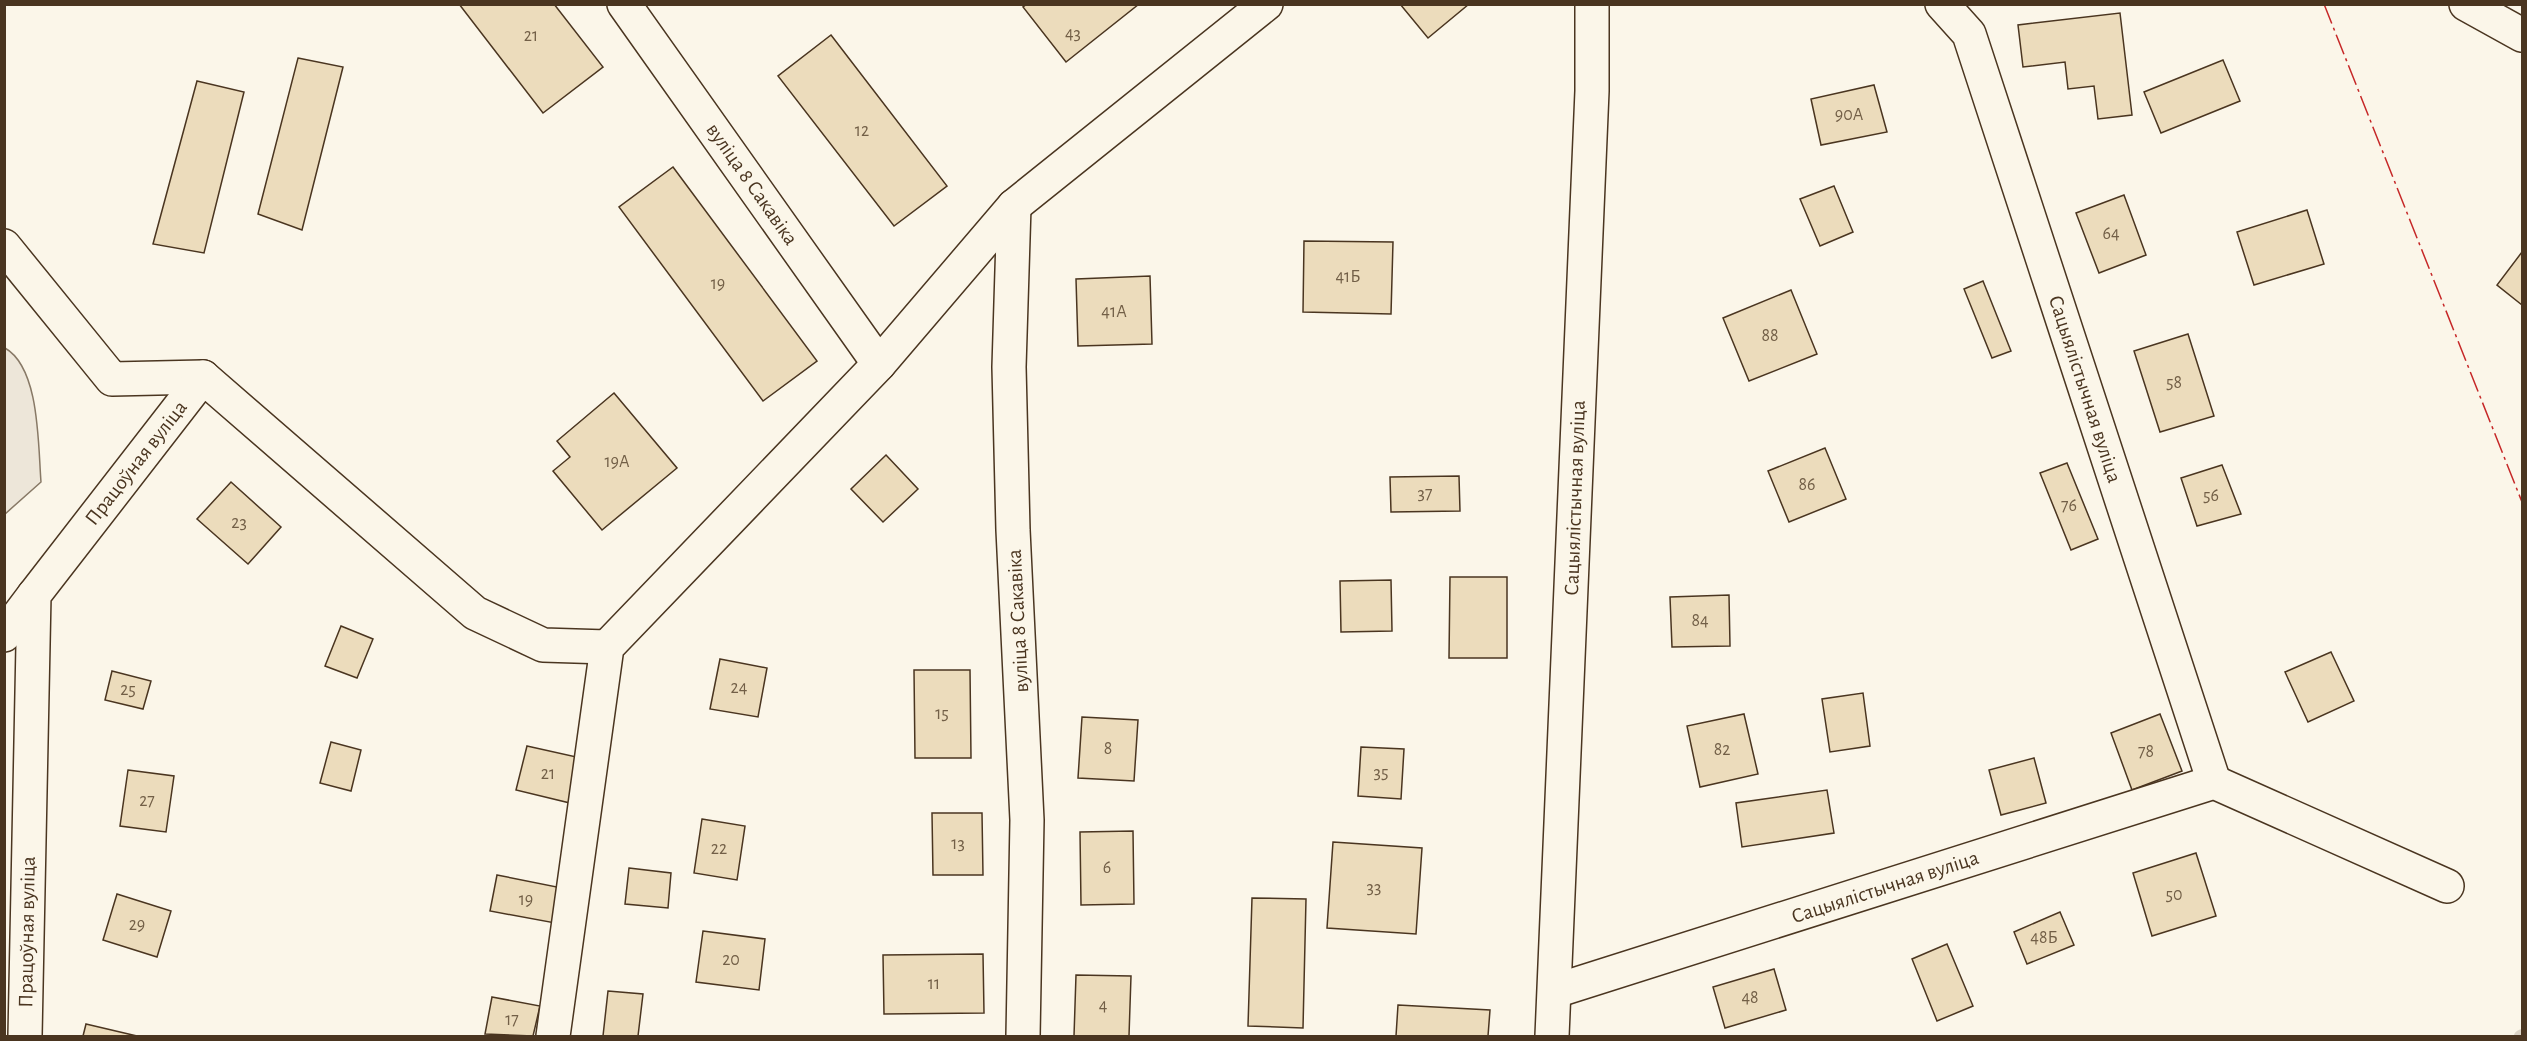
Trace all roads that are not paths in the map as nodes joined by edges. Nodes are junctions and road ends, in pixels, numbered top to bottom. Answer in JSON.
{"nodes":[{"id":1,"x":624,"y":4,"type":"edge"},
{"id":2,"x":1266,"y":4,"type":"edge"},
{"id":3,"x":1592,"y":4,"type":"edge"},
{"id":4,"x":1942,"y":4,"type":"edge"},
{"id":5,"x":2466,"y":4,"type":"edge"},
{"id":6,"x":2523,"y":35,"type":"edge"},
{"id":7,"x":1014,"y":206,"type":"junction"},
{"id":8,"x":4,"y":246,"type":"edge"},
{"id":9,"x":879,"y":364,"type":"junction"},
{"id":10,"x":203,"y":377,"type":"junction"},
{"id":11,"x":34,"y":595,"type":"junction"},
{"id":12,"x":4,"y":635,"type":"edge"},
{"id":13,"x":607,"y":647,"type":"junction"},
{"id":14,"x":2214,"y":782,"type":"junction"},
{"id":15,"x":2447,"y":886,"type":"dead end"},
{"id":16,"x":1555,"y":991,"type":"junction"},
{"id":17,"x":25,"y":1036,"type":"edge"},
{"id":18,"x":553,"y":1036,"type":"edge"},
{"id":19,"x":1023,"y":1036,"type":"edge"},
{"id":20,"x":1551,"y":1036,"type":"edge"}],
"edges":[{"from":1,"to":9,"type":"street","name":"вуліца 8 Сакавіка"},
{"from":2,"to":7,"type":"street"},
{"from":3,"to":16,"type":"street","name":"Сацыялістычная вуліца"},
{"from":4,"to":14,"type":"street","name":"Сацыялістычная вуліца"},
{"from":5,"to":6,"type":"street"},
{"from":7,"to":9,"type":"street"},
{"from":7,"to":19,"type":"street","name":"вуліца 8 Сакавіка"},
{"from":8,"to":10,"type":"street"},
{"from":9,"to":13,"type":"street"},
{"from":10,"to":11,"type":"street","name":"Працоўная вуліца"},
{"from":10,"to":13,"type":"street"},
{"from":11,"to":12,"type":"street"},
{"from":11,"to":17,"type":"street","name":"Працоўная вуліца"},
{"from":13,"to":18,"type":"street"},
{"from":14,"to":15,"type":"street"},
{"from":14,"to":16,"type":"street","name":"Сацыялістычная вуліца"},
{"from":16,"to":20,"type":"street","name":"Сацыялістычная вуліца"}]}
